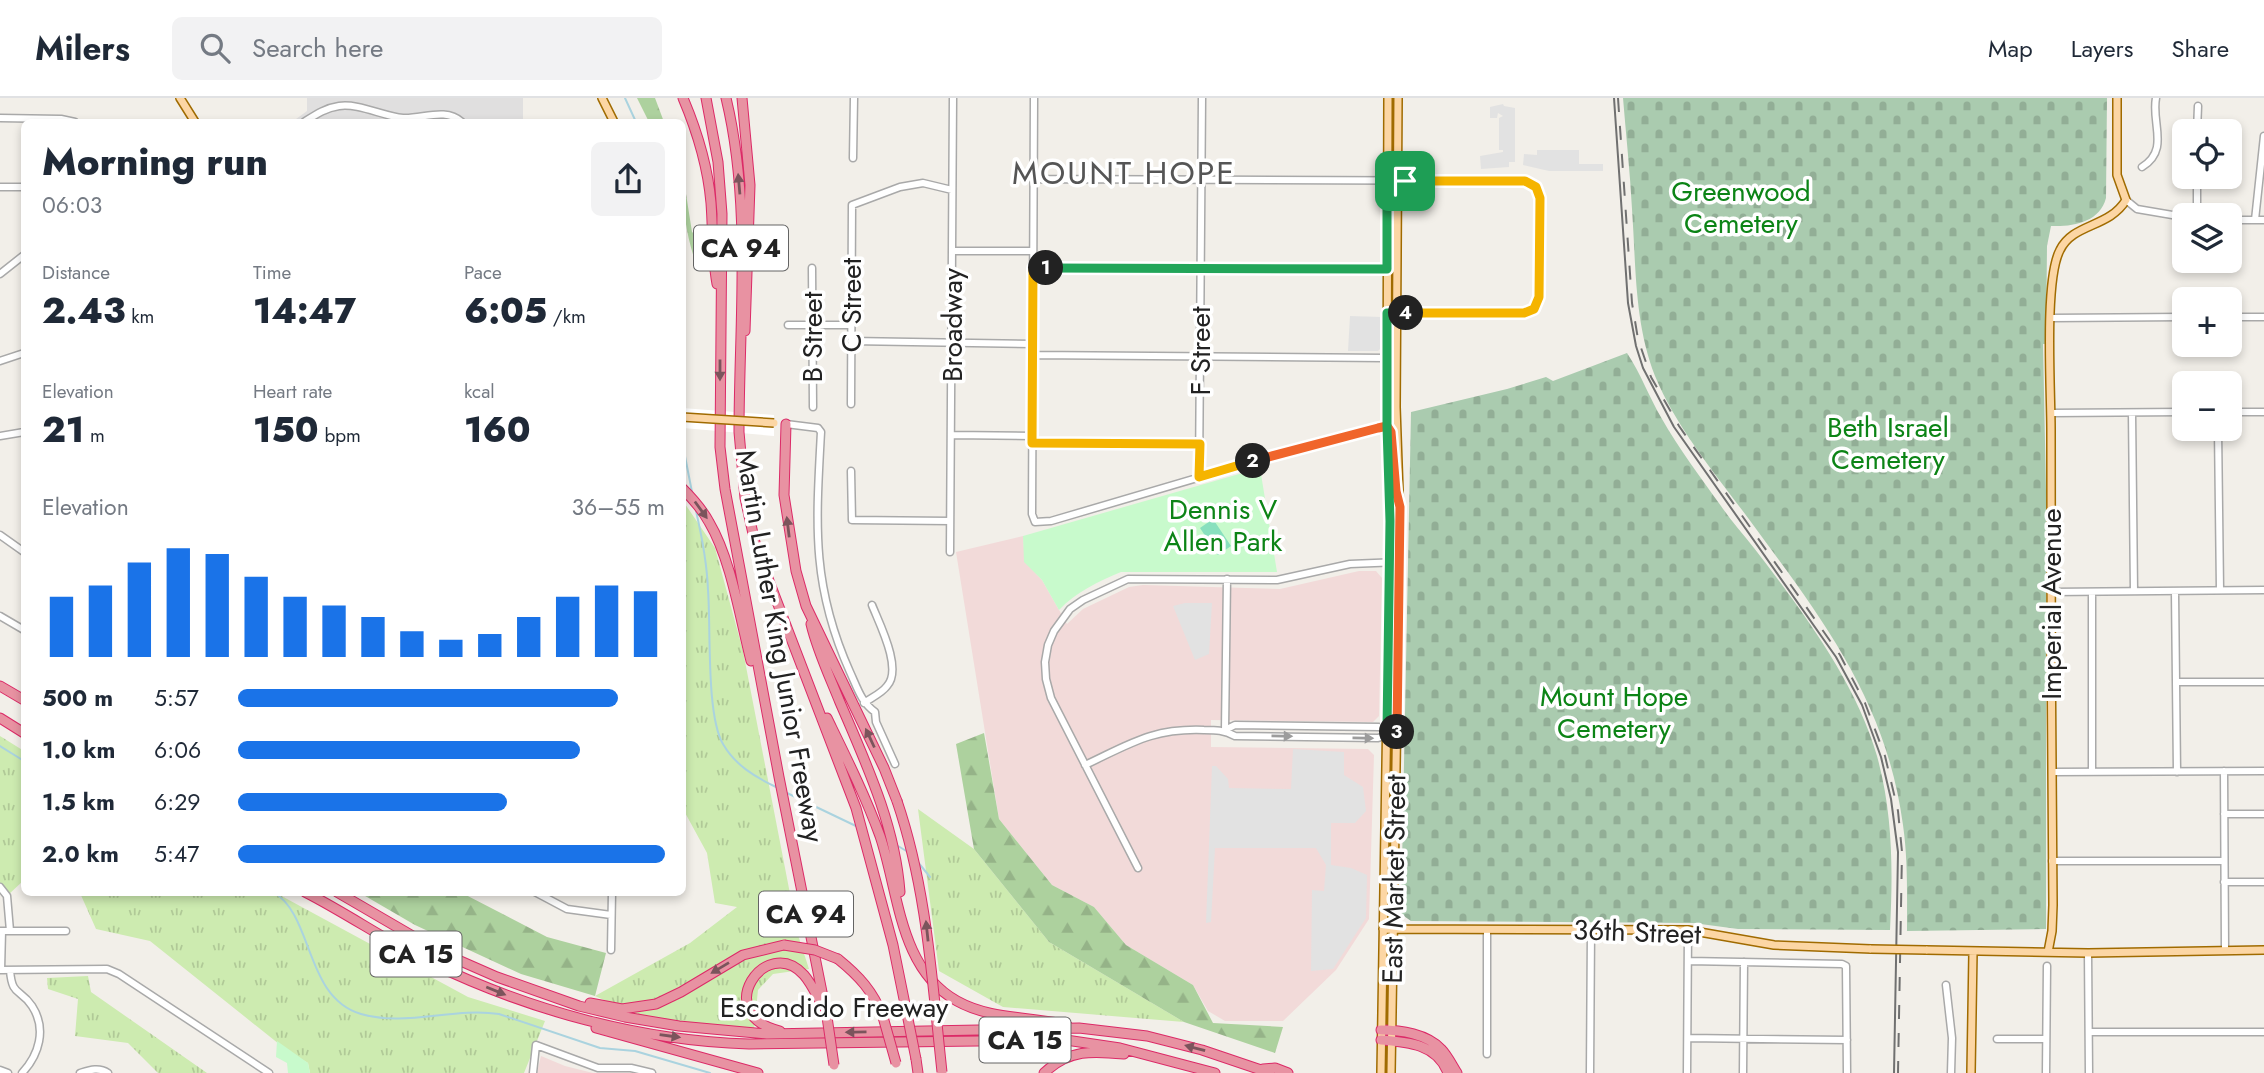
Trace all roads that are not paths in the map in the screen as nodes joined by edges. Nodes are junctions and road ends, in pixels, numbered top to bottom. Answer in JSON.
{"nodes":[{"id":1,"x":180,"y":98,"type":"edge"},
{"id":2,"x":602,"y":98,"type":"edge"},
{"id":3,"x":683,"y":98,"type":"edge"},
{"id":4,"x":706,"y":98,"type":"edge"},
{"id":5,"x":726,"y":98,"type":"edge"},
{"id":6,"x":742,"y":98,"type":"edge"},
{"id":7,"x":854,"y":98,"type":"edge"},
{"id":8,"x":953,"y":98,"type":"edge"},
{"id":9,"x":1034,"y":98,"type":"edge"},
{"id":10,"x":1202,"y":98,"type":"edge"},
{"id":11,"x":1388,"y":98,"type":"edge"},
{"id":12,"x":1398,"y":98,"type":"edge"},
{"id":13,"x":2117,"y":98,"type":"edge"},
{"id":14,"x":2156,"y":98,"type":"edge"},
{"id":15,"x":2198,"y":106,"type":"dead end"},
{"id":16,"x":0,"y":117,"type":"edge"},
{"id":17,"x":61,"y":119,"type":"edge"},
{"id":18,"x":193,"y":119,"type":"edge"},
{"id":19,"x":309,"y":119,"type":"edge"},
{"id":20,"x":455,"y":119,"type":"edge"},
{"id":21,"x":612,"y":119,"type":"edge"},
{"id":22,"x":2197,"y":119,"type":"edge"},
{"id":23,"x":2264,"y":136,"type":"edge"},
{"id":24,"x":853,"y":158,"type":"dead end"},
{"id":25,"x":2142,"y":167,"type":"dead end"},
{"id":26,"x":1034,"y":179,"type":"junction"},
{"id":27,"x":1201,"y":179,"type":"junction"},
{"id":28,"x":1387,"y":181,"type":"junction"},
{"id":29,"x":1398,"y":181,"type":"junction"},
{"id":30,"x":0,"y":187,"type":"edge"},
{"id":31,"x":21,"y":187,"type":"edge"},
{"id":32,"x":952,"y":190,"type":"junction"},
{"id":33,"x":2126,"y":200,"type":"junction"},
{"id":34,"x":2172,"y":215,"type":"edge"},
{"id":35,"x":2242,"y":220,"type":"edge"},
{"id":36,"x":2255,"y":220,"type":"junction"},
{"id":37,"x":2264,"y":220,"type":"edge"},
{"id":38,"x":952,"y":251,"type":"junction"},
{"id":39,"x":1033,"y":251,"type":"junction"},
{"id":40,"x":21,"y":257,"type":"edge"},
{"id":41,"x":812,"y":268,"type":"dead end"},
{"id":42,"x":1033,"y":268,"type":"junction"},
{"id":43,"x":1201,"y":268,"type":"junction"},
{"id":44,"x":1387,"y":269,"type":"junction"},
{"id":45,"x":1397,"y":269,"type":"junction"},
{"id":46,"x":0,"y":274,"type":"edge"},
{"id":47,"x":720,"y":302,"type":"junction"},
{"id":48,"x":1387,"y":313,"type":"junction"},
{"id":49,"x":1397,"y":313,"type":"junction"},
{"id":50,"x":2172,"y":317,"type":"edge"},
{"id":51,"x":2242,"y":317,"type":"edge"},
{"id":52,"x":2264,"y":317,"type":"edge"},
{"id":53,"x":2051,"y":318,"type":"junction"},
{"id":54,"x":788,"y":325,"type":"dead end"},
{"id":55,"x":813,"y":325,"type":"junction"},
{"id":56,"x":851,"y":325,"type":"junction"},
{"id":57,"x":851,"y":341,"type":"junction"},
{"id":58,"x":951,"y":343,"type":"junction"},
{"id":59,"x":1033,"y":344,"type":"junction"},
{"id":60,"x":21,"y":354,"type":"edge"},
{"id":61,"x":1032,"y":355,"type":"junction"},
{"id":62,"x":1200,"y":356,"type":"junction"},
{"id":63,"x":1386,"y":358,"type":"junction"},
{"id":64,"x":0,"y":361,"type":"edge"},
{"id":65,"x":739,"y":399,"type":"junction"},
{"id":66,"x":851,"y":404,"type":"dead end"},
{"id":67,"x":813,"y":407,"type":"dead end"},
{"id":68,"x":2172,"y":412,"type":"edge"},
{"id":69,"x":2242,"y":412,"type":"edge"},
{"id":70,"x":2264,"y":412,"type":"edge"},
{"id":71,"x":2051,"y":413,"type":"junction"},
{"id":72,"x":2132,"y":413,"type":"junction"},
{"id":73,"x":686,"y":417,"type":"edge"},
{"id":74,"x":786,"y":424,"type":"junction"},
{"id":75,"x":1387,"y":426,"type":"junction"},
{"id":76,"x":21,"y":432,"type":"edge"},
{"id":77,"x":951,"y":435,"type":"junction"},
{"id":78,"x":0,"y":436,"type":"edge"},
{"id":79,"x":1032,"y":440,"type":"junction"},
{"id":80,"x":2218,"y":441,"type":"edge"},
{"id":81,"x":1200,"y":444,"type":"junction"},
{"id":82,"x":851,"y":471,"type":"dead end"},
{"id":83,"x":1199,"y":477,"type":"junction"},
{"id":84,"x":686,"y":493,"type":"edge"},
{"id":85,"x":1400,"y":507,"type":"junction"},
{"id":86,"x":950,"y":521,"type":"junction"},
{"id":87,"x":0,"y":535,"type":"edge"},
{"id":88,"x":21,"y":550,"type":"edge"},
{"id":89,"x":950,"y":552,"type":"dead end"},
{"id":90,"x":1389,"y":562,"type":"junction"},
{"id":91,"x":1399,"y":562,"type":"junction"},
{"id":92,"x":1227,"y":579,"type":"junction"},
{"id":93,"x":2220,"y":590,"type":"junction"},
{"id":94,"x":2264,"y":590,"type":"edge"},
{"id":95,"x":2134,"y":591,"type":"junction"},
{"id":96,"x":2051,"y":592,"type":"junction"},
{"id":97,"x":2092,"y":592,"type":"junction"},
{"id":98,"x":2175,"y":592,"type":"junction"},
{"id":99,"x":872,"y":605,"type":"dead end"},
{"id":100,"x":806,"y":606,"type":"junction"},
{"id":101,"x":0,"y":616,"type":"edge"},
{"id":102,"x":21,"y":628,"type":"edge"},
{"id":103,"x":803,"y":670,"type":"junction"},
{"id":104,"x":2176,"y":682,"type":"junction"},
{"id":105,"x":2264,"y":682,"type":"edge"},
{"id":106,"x":0,"y":686,"type":"edge"},
{"id":107,"x":21,"y":699,"type":"edge"},
{"id":108,"x":864,"y":703,"type":"junction"},
{"id":109,"x":0,"y":719,"type":"edge"},
{"id":110,"x":1225,"y":730,"type":"junction"},
{"id":111,"x":21,"y":731,"type":"edge"},
{"id":112,"x":1387,"y":732,"type":"junction"},
{"id":113,"x":1397,"y":732,"type":"junction"},
{"id":114,"x":771,"y":737,"type":"junction"},
{"id":115,"x":895,"y":764,"type":"dead end"},
{"id":116,"x":1085,"y":765,"type":"junction"},
{"id":117,"x":2224,"y":771,"type":"junction"},
{"id":118,"x":2264,"y":771,"type":"edge"},
{"id":119,"x":2052,"y":772,"type":"junction"},
{"id":120,"x":2092,"y":772,"type":"junction"},
{"id":121,"x":2177,"y":772,"type":"junction"},
{"id":122,"x":2224,"y":814,"type":"junction"},
{"id":123,"x":2264,"y":814,"type":"edge"},
{"id":124,"x":2052,"y":860,"type":"junction"},
{"id":125,"x":2224,"y":861,"type":"junction"},
{"id":126,"x":1138,"y":867,"type":"dead end"},
{"id":127,"x":2224,"y":882,"type":"junction"},
{"id":128,"x":2264,"y":882,"type":"edge"},
{"id":129,"x":0,"y":887,"type":"edge"},
{"id":130,"x":312,"y":896,"type":"edge"},
{"id":131,"x":344,"y":896,"type":"edge"},
{"id":132,"x":543,"y":896,"type":"edge"},
{"id":133,"x":612,"y":896,"type":"edge"},
{"id":134,"x":901,"y":914,"type":"junction"},
{"id":135,"x":611,"y":915,"type":"junction"},
{"id":136,"x":1383,"y":929,"type":"junction"},
{"id":137,"x":1394,"y":930,"type":"junction"},
{"id":138,"x":1487,"y":930,"type":"junction"},
{"id":139,"x":1591,"y":930,"type":"junction"},
{"id":140,"x":1688,"y":930,"type":"junction"},
{"id":141,"x":4,"y":931,"type":"edge"},
{"id":142,"x":66,"y":931,"type":"dead end"},
{"id":143,"x":611,"y":950,"type":"dead end"},
{"id":144,"x":2225,"y":950,"type":"junction"},
{"id":145,"x":2264,"y":950,"type":"edge"},
{"id":146,"x":1973,"y":952,"type":"junction"},
{"id":147,"x":2048,"y":952,"type":"junction"},
{"id":148,"x":2088,"y":953,"type":"junction"},
{"id":149,"x":1689,"y":961,"type":"junction"},
{"id":150,"x":1744,"y":962,"type":"junction"},
{"id":151,"x":2047,"y":966,"type":"dead end"},
{"id":152,"x":0,"y":970,"type":"edge"},
{"id":153,"x":10,"y":970,"type":"junction"},
{"id":154,"x":1946,"y":985,"type":"dead end"},
{"id":155,"x":534,"y":991,"type":"junction"},
{"id":156,"x":532,"y":1004,"type":"junction"},
{"id":157,"x":826,"y":1014,"type":"junction"},
{"id":158,"x":1079,"y":1028,"type":"junction"},
{"id":159,"x":2089,"y":1032,"type":"junction"},
{"id":160,"x":2264,"y":1032,"type":"edge"},
{"id":161,"x":809,"y":1033,"type":"junction"},
{"id":162,"x":1385,"y":1033,"type":"junction"},
{"id":163,"x":1688,"y":1038,"type":"junction"},
{"id":164,"x":1744,"y":1038,"type":"junction"},
{"id":165,"x":1997,"y":1039,"type":"dead end"},
{"id":166,"x":2046,"y":1039,"type":"junction"},
{"id":167,"x":1847,"y":1040,"type":"junction"},
{"id":168,"x":1392,"y":1041,"type":"junction"},
{"id":169,"x":1487,"y":1054,"type":"dead end"},
{"id":170,"x":1147,"y":1055,"type":"junction"},
{"id":171,"x":1260,"y":1069,"type":"junction"},
{"id":172,"x":0,"y":1070,"type":"edge"},
{"id":173,"x":836,"y":1070,"type":"edge"},
{"id":174,"x":83,"y":1072,"type":"edge"},
{"id":175,"x":8,"y":1073,"type":"edge"},
{"id":176,"x":22,"y":1073,"type":"edge"},
{"id":177,"x":108,"y":1073,"type":"edge"},
{"id":178,"x":269,"y":1073,"type":"edge"},
{"id":179,"x":533,"y":1073,"type":"edge"},
{"id":180,"x":652,"y":1073,"type":"edge"},
{"id":181,"x":758,"y":1073,"type":"edge"},
{"id":182,"x":899,"y":1073,"type":"edge"},
{"id":183,"x":918,"y":1073,"type":"edge"},
{"id":184,"x":942,"y":1073,"type":"edge"},
{"id":185,"x":1044,"y":1073,"type":"edge"},
{"id":186,"x":1215,"y":1073,"type":"edge"},
{"id":187,"x":1270,"y":1073,"type":"edge"},
{"id":188,"x":1288,"y":1073,"type":"edge"},
{"id":189,"x":1381,"y":1073,"type":"edge"},
{"id":190,"x":1391,"y":1073,"type":"edge"},
{"id":191,"x":1448,"y":1073,"type":"edge"},
{"id":192,"x":1457,"y":1073,"type":"edge"},
{"id":193,"x":1590,"y":1073,"type":"edge"},
{"id":194,"x":1687,"y":1073,"type":"edge"},
{"id":195,"x":1743,"y":1073,"type":"edge"},
{"id":196,"x":1847,"y":1073,"type":"edge"},
{"id":197,"x":1951,"y":1073,"type":"edge"},
{"id":198,"x":1971,"y":1073,"type":"edge"},
{"id":199,"x":2046,"y":1073,"type":"edge"},
{"id":200,"x":2089,"y":1073,"type":"edge"}],
"edges":[{"from":1,"to":18,"type":"main road"},
{"from":2,"to":21,"type":"main road"},
{"from":3,"to":47,"type":"highway"},
{"from":4,"to":47,"type":"highway","name":"Martin Luther King Junior Freeway","number":"CA 94"},
{"from":65,"to":5,"type":"highway","name":"Martin Luther King Junior Freeway","number":"CA 94","one_way":true},
{"from":6,"to":65,"type":"highway"},
{"from":7,"to":24,"type":"street"},
{"from":8,"to":32,"type":"street","name":"Broadway"},
{"from":9,"to":26,"type":"street"},
{"from":10,"to":27,"type":"street","name":"F Street"},
{"from":11,"to":28,"type":"main road","name":"East Market Street"},
{"from":12,"to":29,"type":"main road","name":"East Market Street"},
{"from":13,"to":33,"type":"main road"},
{"from":14,"to":25,"type":"street"},
{"from":15,"to":22,"type":"street"},
{"from":16,"to":17,"type":"street"},
{"from":19,"to":20,"type":"street"},
{"from":23,"to":36,"type":"street"},
{"from":26,"to":27,"type":"street"},
{"from":26,"to":39,"type":"street"},
{"from":27,"to":28,"type":"street"},
{"from":27,"to":43,"type":"street","name":"F Street"},
{"from":28,"to":29,"type":"street"},
{"from":28,"to":44,"type":"main road","name":"East Market Street"},
{"from":29,"to":45,"type":"main road","name":"East Market Street"},
{"from":29,"to":49,"type":"street"},
{"from":30,"to":31,"type":"street"},
{"from":32,"to":38,"type":"street","name":"Broadway"},
{"from":32,"to":56,"type":"street","name":"C Street"},
{"from":33,"to":34,"type":"street"},
{"from":33,"to":53,"type":"main road","name":"Imperial Avenue"},
{"from":35,"to":36,"type":"street"},
{"from":36,"to":37,"type":"street"},
{"from":38,"to":39,"type":"street"},
{"from":38,"to":58,"type":"street","name":"Broadway"},
{"from":39,"to":42,"type":"street"},
{"from":40,"to":46,"type":"street"},
{"from":41,"to":55,"type":"street","name":"B Street"},
{"from":42,"to":43,"type":"street"},
{"from":42,"to":59,"type":"street"},
{"from":43,"to":44,"type":"street"},
{"from":43,"to":62,"type":"street","name":"F Street"},
{"from":44,"to":45,"type":"street"},
{"from":44,"to":48,"type":"main road","name":"East Market Street"},
{"from":45,"to":49,"type":"main road","name":"East Market Street"},
{"from":47,"to":114,"type":"highway","name":"Martin Luther King Junior Freeway","number":"CA 94","one_way":true},
{"from":48,"to":49,"type":"street"},
{"from":48,"to":63,"type":"main road","name":"East Market Street"},
{"from":49,"to":85,"type":"main road","name":"East Market Street"},
{"from":50,"to":53,"type":"street"},
{"from":51,"to":52,"type":"street"},
{"from":53,"to":71,"type":"main road","name":"Imperial Avenue"},
{"from":54,"to":55,"type":"street"},
{"from":55,"to":56,"type":"street"},
{"from":55,"to":67,"type":"street","name":"B Street"},
{"from":56,"to":57,"type":"street","name":"C Street"},
{"from":57,"to":58,"type":"street"},
{"from":57,"to":66,"type":"street","name":"C Street"},
{"from":58,"to":59,"type":"street"},
{"from":58,"to":77,"type":"street","name":"Broadway"},
{"from":59,"to":61,"type":"street"},
{"from":60,"to":64,"type":"street"},
{"from":61,"to":62,"type":"street"},
{"from":61,"to":79,"type":"street"},
{"from":62,"to":63,"type":"street"},
{"from":62,"to":81,"type":"street","name":"F Street"},
{"from":63,"to":75,"type":"main road","name":"East Market Street"},
{"from":65,"to":103,"type":"highway","name":"Martin Luther King Junior Freeway","number":"CA 94"},
{"from":68,"to":72,"type":"street"},
{"from":69,"to":70,"type":"street"},
{"from":71,"to":72,"type":"street"},
{"from":71,"to":96,"type":"main road","name":"Imperial Avenue"},
{"from":72,"to":95,"type":"street"},
{"from":73,"to":74,"type":"main road","bridge":true},
{"from":100,"to":74,"type":"highway","one_way":true},
{"from":74,"to":108,"type":"street"},
{"from":75,"to":83,"type":"street"},
{"from":75,"to":85,"type":"main road"},
{"from":75,"to":90,"type":"main road","name":"East Market Street"},
{"from":76,"to":78,"type":"street"},
{"from":77,"to":79,"type":"street"},
{"from":77,"to":86,"type":"street","name":"Broadway"},
{"from":79,"to":81,"type":"street"},
{"from":79,"to":83,"type":"street"},
{"from":80,"to":93,"type":"street"},
{"from":81,"to":83,"type":"street","name":"F Street"},
{"from":82,"to":86,"type":"street"},
{"from":84,"to":114,"type":"highway","one_way":true},
{"from":85,"to":91,"type":"main road","name":"East Market Street"},
{"from":86,"to":89,"type":"street","name":"Broadway"},
{"from":87,"to":88,"type":"street"},
{"from":90,"to":91,"type":"street"},
{"from":90,"to":92,"type":"street"},
{"from":90,"to":112,"type":"main road","name":"East Market Street"},
{"from":91,"to":113,"type":"main road","name":"East Market Street"},
{"from":92,"to":110,"type":"street"},
{"from":92,"to":116,"type":"street"},
{"from":93,"to":94,"type":"street"},
{"from":93,"to":98,"type":"street"},
{"from":95,"to":97,"type":"street"},
{"from":95,"to":98,"type":"street"},
{"from":96,"to":97,"type":"street"},
{"from":96,"to":119,"type":"main road","name":"Imperial Avenue"},
{"from":97,"to":120,"type":"street"},
{"from":98,"to":104,"type":"street"},
{"from":99,"to":108,"type":"street"},
{"from":100,"to":134,"type":"highway"},
{"from":184,"to":100,"type":"highway","one_way":true,"bridge":true},
{"from":101,"to":102,"type":"street"},
{"from":103,"to":134,"type":"highway"},
{"from":103,"to":183,"type":"highway","name":"Martin Luther King Junior Freeway","number":"CA 94","bridge":true},
{"from":104,"to":105,"type":"street"},
{"from":104,"to":121,"type":"street"},
{"from":106,"to":107,"type":"highway"},
{"from":108,"to":115,"type":"street"},
{"from":109,"to":111,"type":"highway"},
{"from":110,"to":112,"type":"street"},
{"from":110,"to":112,"type":"street","one_way":true},
{"from":110,"to":116,"type":"street"},
{"from":112,"to":113,"type":"street"},
{"from":112,"to":136,"type":"main road","name":"East Market Street"},
{"from":113,"to":137,"type":"main road","name":"East Market Street"},
{"from":114,"to":157,"type":"highway","name":"Martin Luther King Junior Freeway","number":"CA 94"},
{"from":116,"to":126,"type":"street"},
{"from":117,"to":118,"type":"street"},
{"from":117,"to":121,"type":"street"},
{"from":117,"to":122,"type":"street"},
{"from":119,"to":120,"type":"street"},
{"from":119,"to":124,"type":"main road","name":"Imperial Avenue"},
{"from":120,"to":121,"type":"street"},
{"from":122,"to":123,"type":"street"},
{"from":122,"to":125,"type":"street"},
{"from":124,"to":125,"type":"street"},
{"from":124,"to":147,"type":"main road","name":"Imperial Avenue"},
{"from":125,"to":127,"type":"street"},
{"from":127,"to":128,"type":"street"},
{"from":127,"to":144,"type":"street"},
{"from":129,"to":141,"type":"street"},
{"from":130,"to":156,"type":"highway","name":"Escondido Freeway","number":"CA 15","one_way":true},
{"from":131,"to":155,"type":"highway","name":"Escondido Freeway","number":"CA 15"},
{"from":132,"to":135,"type":"street"},
{"from":133,"to":135,"type":"street"},
{"from":134,"to":158,"type":"highway"},
{"from":135,"to":143,"type":"street"},
{"from":136,"to":137,"type":"main road","name":"36th Street"},
{"from":136,"to":162,"type":"main road","name":"East Market Street"},
{"from":137,"to":138,"type":"main road","name":"36th Street"},
{"from":137,"to":162,"type":"main road","name":"East Market Street"},
{"from":138,"to":139,"type":"main road","name":"36th Street"},
{"from":138,"to":169,"type":"street"},
{"from":139,"to":140,"type":"main road","name":"36th Street"},
{"from":139,"to":193,"type":"street"},
{"from":140,"to":146,"type":"main road","name":"36th Street","bridge":true},
{"from":140,"to":149,"type":"street"},
{"from":141,"to":142,"type":"street"},
{"from":141,"to":152,"type":"street"},
{"from":144,"to":145,"type":"main road"},
{"from":144,"to":148,"type":"main road"},
{"from":146,"to":147,"type":"main road"},
{"from":146,"to":198,"type":"main road"},
{"from":147,"to":148,"type":"main road"},
{"from":148,"to":159,"type":"street"},
{"from":149,"to":150,"type":"street","name":"36th Street"},
{"from":149,"to":163,"type":"street"},
{"from":150,"to":164,"type":"street"},
{"from":150,"to":167,"type":"street","name":"36th Street"},
{"from":151,"to":166,"type":"street"},
{"from":152,"to":153,"type":"street"},
{"from":153,"to":176,"type":"street"},
{"from":153,"to":178,"type":"street"},
{"from":154,"to":197,"type":"street"},
{"from":155,"to":161,"type":"highway","name":"Escondido Freeway","number":"CA 15"},
{"from":182,"to":155,"type":"highway","one_way":true,"bridge":true},
{"from":156,"to":170,"type":"highway","name":"Escondido Freeway","number":"CA 15","one_way":true},
{"from":156,"to":181,"type":"highway"},
{"from":157,"to":161,"type":"highway"},
{"from":157,"to":173,"type":"highway","name":"Martin Luther King Junior Freeway","number":"CA 94","bridge":true},
{"from":158,"to":161,"type":"highway","name":"Escondido Freeway","number":"CA 15","one_way":true},
{"from":171,"to":158,"type":"highway","name":"Escondido Freeway","number":"CA 15","one_way":true},
{"from":159,"to":160,"type":"street"},
{"from":159,"to":200,"type":"street"},
{"from":162,"to":168,"type":"highway"},
{"from":162,"to":189,"type":"main road","name":"East Market Street"},
{"from":162,"to":192,"type":"highway"},
{"from":163,"to":164,"type":"street"},
{"from":163,"to":194,"type":"street"},
{"from":164,"to":167,"type":"street"},
{"from":164,"to":195,"type":"street"},
{"from":165,"to":166,"type":"street"},
{"from":166,"to":199,"type":"street"},
{"from":167,"to":196,"type":"street"},
{"from":168,"to":190,"type":"main road"},
{"from":168,"to":191,"type":"highway"},
{"from":170,"to":185,"type":"highway"},
{"from":170,"to":186,"type":"highway","name":"Escondido Freeway","number":"CA 15"},
{"from":171,"to":187,"type":"highway","name":"Escondido Freeway","number":"CA 15"},
{"from":171,"to":188,"type":"highway"},
{"from":172,"to":175,"type":"street"},
{"from":174,"to":177,"type":"street"},
{"from":179,"to":180,"type":"street"}]}
